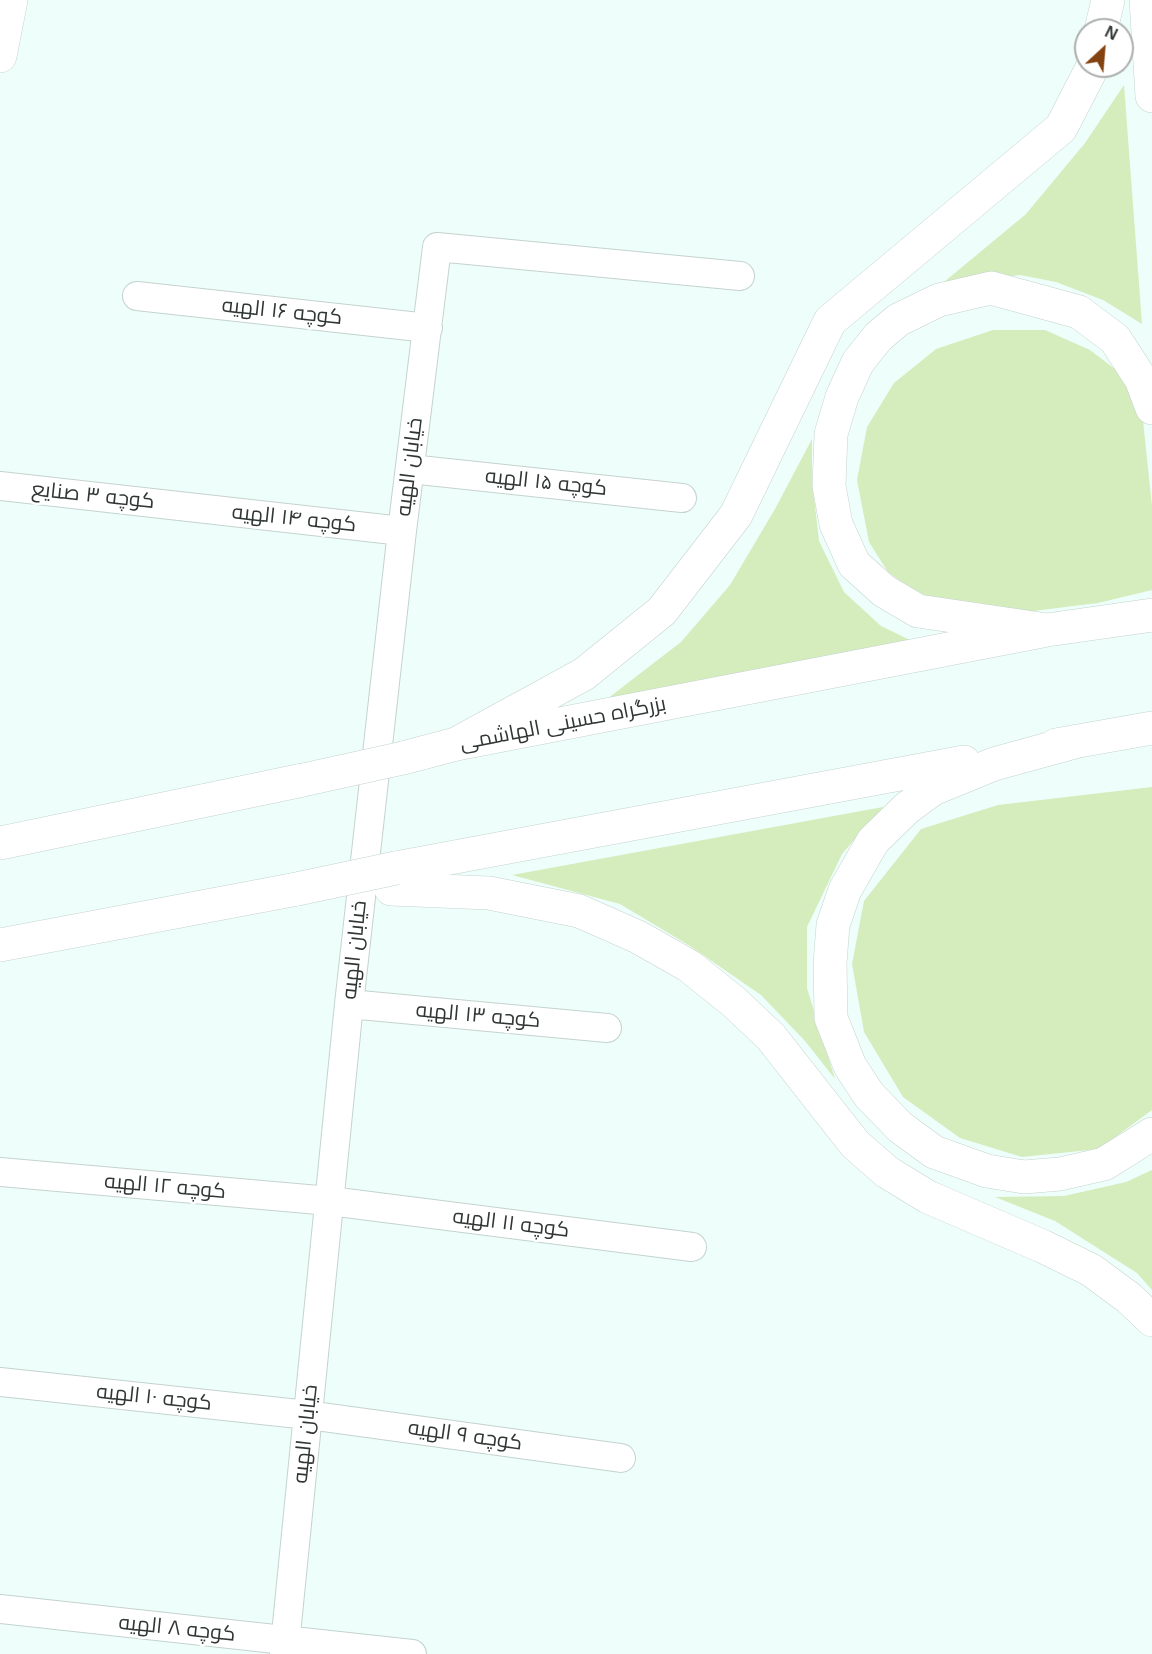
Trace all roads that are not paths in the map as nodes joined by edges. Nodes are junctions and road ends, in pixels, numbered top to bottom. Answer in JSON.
{"nodes":[{"id":1,"x":11,"y":0,"type":"edge"},
{"id":2,"x":1108,"y":0,"type":"edge"},
{"id":3,"x":1146,"y":0,"type":"edge"},
{"id":4,"x":1104,"y":18,"type":"edge"},
{"id":5,"x":0,"y":56,"type":"edge"},
{"id":6,"x":1087,"y":78,"type":"edge"},
{"id":7,"x":1152,"y":96,"type":"edge"},
{"id":8,"x":740,"y":276,"type":"dead end"},
{"id":9,"x":137,"y":296,"type":"dead end"},
{"id":10,"x":428,"y":328,"type":"junction"},
{"id":11,"x":1152,"y":408,"type":"edge"},
{"id":12,"x":410,"y":469,"type":"junction"},
{"id":13,"x":0,"y":486,"type":"edge"},
{"id":14,"x":682,"y":498,"type":"dead end"},
{"id":15,"x":186,"y":507,"type":"joint"},
{"id":16,"x":402,"y":531,"type":"junction"},
{"id":17,"x":1140,"y":617,"type":"edge"},
{"id":18,"x":1047,"y":630,"type":"junction"},
{"id":19,"x":1137,"y":731,"type":"edge"},
{"id":20,"x":1078,"y":741,"type":"junction"},
{"id":21,"x":456,"y":744,"type":"junction"},
{"id":22,"x":0,"y":843,"type":"edge"},
{"id":23,"x":393,"y":879,"type":"junction"},
{"id":24,"x":0,"y":945,"type":"edge"},
{"id":25,"x":349,"y":1004,"type":"junction"},
{"id":26,"x":607,"y":1028,"type":"dead end"},
{"id":27,"x":1152,"y":1134,"type":"edge"},
{"id":28,"x":0,"y":1172,"type":"edge"},
{"id":29,"x":330,"y":1201,"type":"junction"},
{"id":30,"x":692,"y":1247,"type":"dead end"},
{"id":31,"x":1152,"y":1320,"type":"edge"},
{"id":32,"x":0,"y":1382,"type":"edge"},
{"id":33,"x":308,"y":1415,"type":"junction"},
{"id":34,"x":621,"y":1458,"type":"dead end"},
{"id":35,"x":0,"y":1609,"type":"edge"},
{"id":36,"x":285,"y":1648,"type":"edge"},
{"id":37,"x":412,"y":1654,"type":"edge"}],
"edges":[{"from":1,"to":5,"type":"main road"},
{"from":2,"to":4,"type":"main road"},
{"from":3,"to":7,"type":"main road"},
{"from":6,"to":21,"type":"main road"},
{"from":8,"to":10,"type":"street","name":"خیابان الهیه"},
{"from":9,"to":10,"type":"street","name":"کوچه ۱۶ الهیه"},
{"from":10,"to":12,"type":"street","name":"خیابان الهیه"},
{"from":11,"to":18,"type":"main road"},
{"from":12,"to":14,"type":"street","name":"کوچه ۱۵ الهیه"},
{"from":12,"to":16,"type":"street","name":"خیابان الهیه"},
{"from":13,"to":15,"type":"street","name":"کوچه ۳ صنایع"},
{"from":15,"to":16,"type":"street","name":"کوچه ۱۴ الهیه"},
{"from":16,"to":25,"type":"street","name":"خیابان الهیه"},
{"from":17,"to":18,"type":"main road","name":"بزرگراه حسینی الهاشمی"},
{"from":18,"to":21,"type":"main road","name":"بزرگراه حسینی الهاشمی"},
{"from":19,"to":20,"type":"main road"},
{"from":20,"to":23,"type":"main road"},
{"from":20,"to":27,"type":"main road"},
{"from":21,"to":22,"type":"main road","name":"بزرگراه حسینی الهاشمی","bridge":true},
{"from":23,"to":24,"type":"main road","bridge":true},
{"from":23,"to":31,"type":"main road"},
{"from":25,"to":26,"type":"street","name":"کوچه ۱۳ الهیه"},
{"from":25,"to":29,"type":"street","name":"خیابان الهیه"},
{"from":28,"to":29,"type":"street","name":"کوچه ۱۲ الهیه"},
{"from":29,"to":30,"type":"street","name":"کوچه ۱۱ الهیه"},
{"from":29,"to":33,"type":"street","name":"خیابان الهیه"},
{"from":32,"to":33,"type":"street","name":"کوچه ۱۰ الهیه"},
{"from":33,"to":34,"type":"street","name":"کوچه ۹ الهیه"},
{"from":33,"to":36,"type":"street","name":"خیابان الهیه"},
{"from":35,"to":36,"type":"street","name":"کوچه ۸ الهیه"},
{"from":36,"to":37,"type":"street","name":"کوچه ۸ الهیه"}]}
